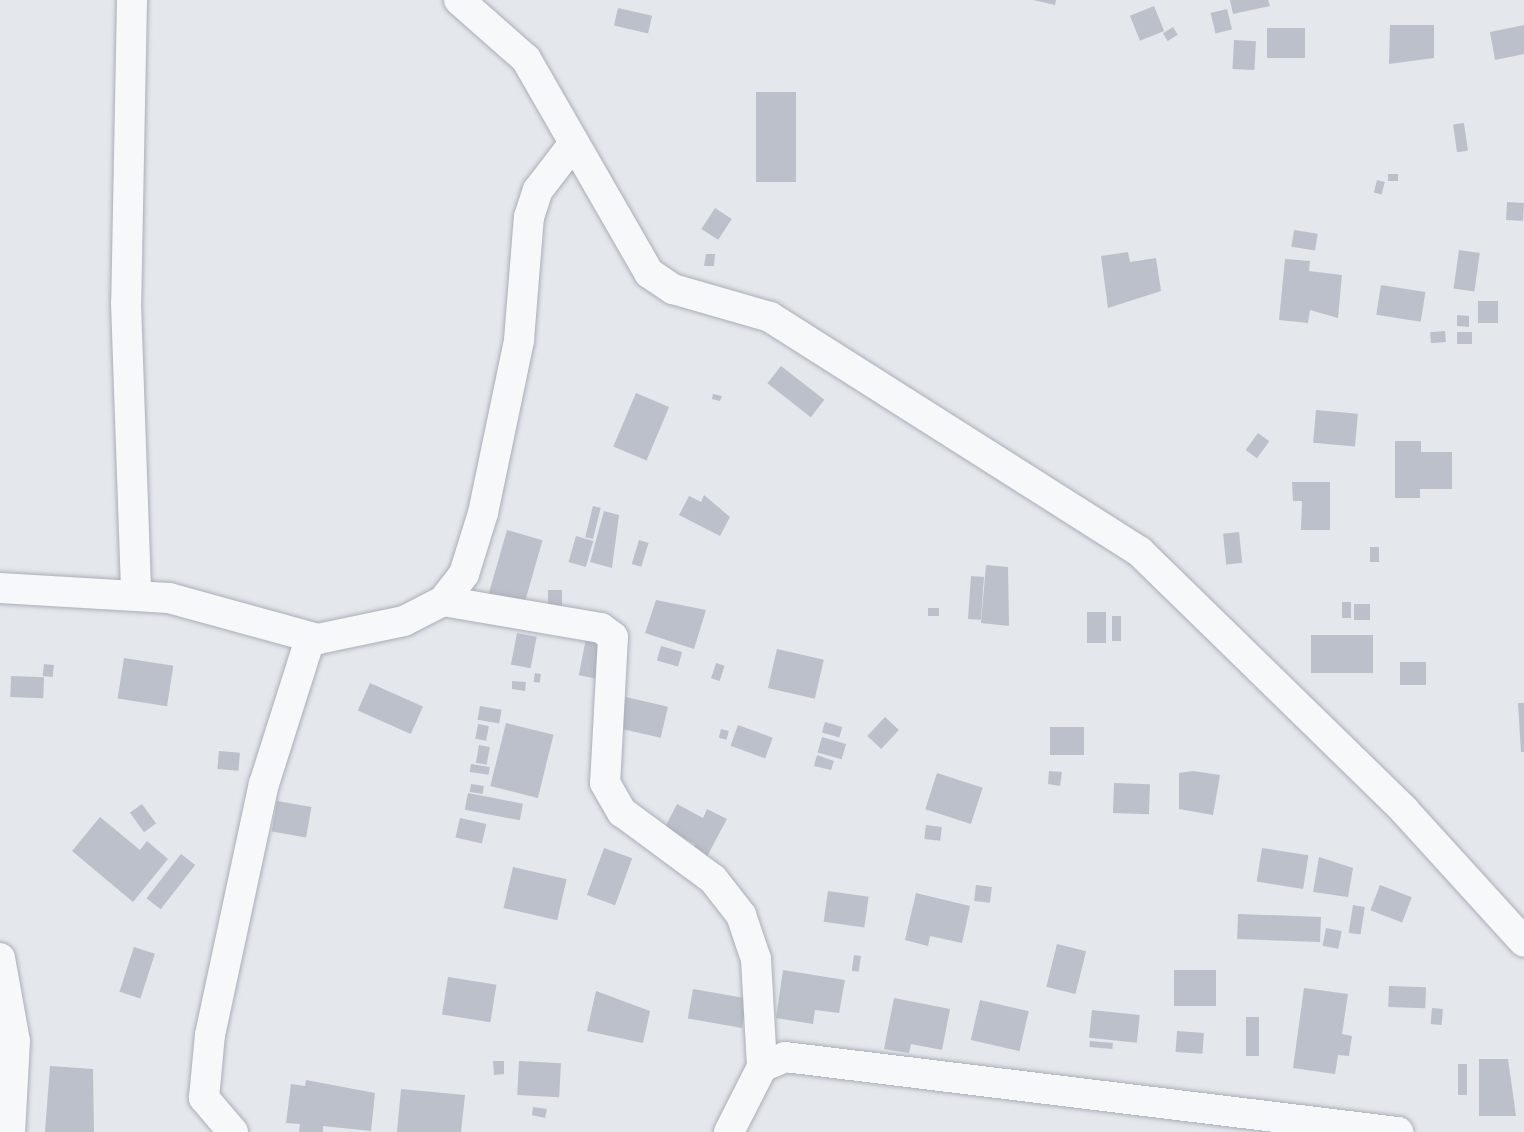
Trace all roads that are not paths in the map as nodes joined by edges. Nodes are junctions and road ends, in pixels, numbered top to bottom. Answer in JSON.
{"nodes":[{"id":1,"x":132,"y":0,"type":"edge"},
{"id":2,"x":459,"y":0,"type":"edge"},
{"id":3,"x":574,"y":142,"type":"junction"},
{"id":4,"x":0,"y":588,"type":"edge"},
{"id":5,"x":136,"y":596,"type":"junction"},
{"id":6,"x":443,"y":601,"type":"junction"},
{"id":7,"x":310,"y":639,"type":"junction"},
{"id":8,"x":1524,"y":942,"type":"edge"},
{"id":9,"x":0,"y":958,"type":"edge"},
{"id":10,"x":762,"y":1067,"type":"junction"},
{"id":11,"x":10,"y":1132,"type":"edge"},
{"id":12,"x":233,"y":1132,"type":"edge"},
{"id":13,"x":729,"y":1132,"type":"edge"},
{"id":14,"x":1398,"y":1132,"type":"edge"}],
"edges":[{"from":1,"to":5,"type":"street"},
{"from":2,"to":3,"type":"street"},
{"from":3,"to":6,"type":"street"},
{"from":3,"to":8,"type":"street"},
{"from":4,"to":5,"type":"street"},
{"from":5,"to":7,"type":"street"},
{"from":6,"to":7,"type":"street"},
{"from":6,"to":10,"type":"street"},
{"from":7,"to":12,"type":"street"},
{"from":9,"to":11,"type":"street"},
{"from":10,"to":13,"type":"street"},
{"from":10,"to":14,"type":"street"}]}
